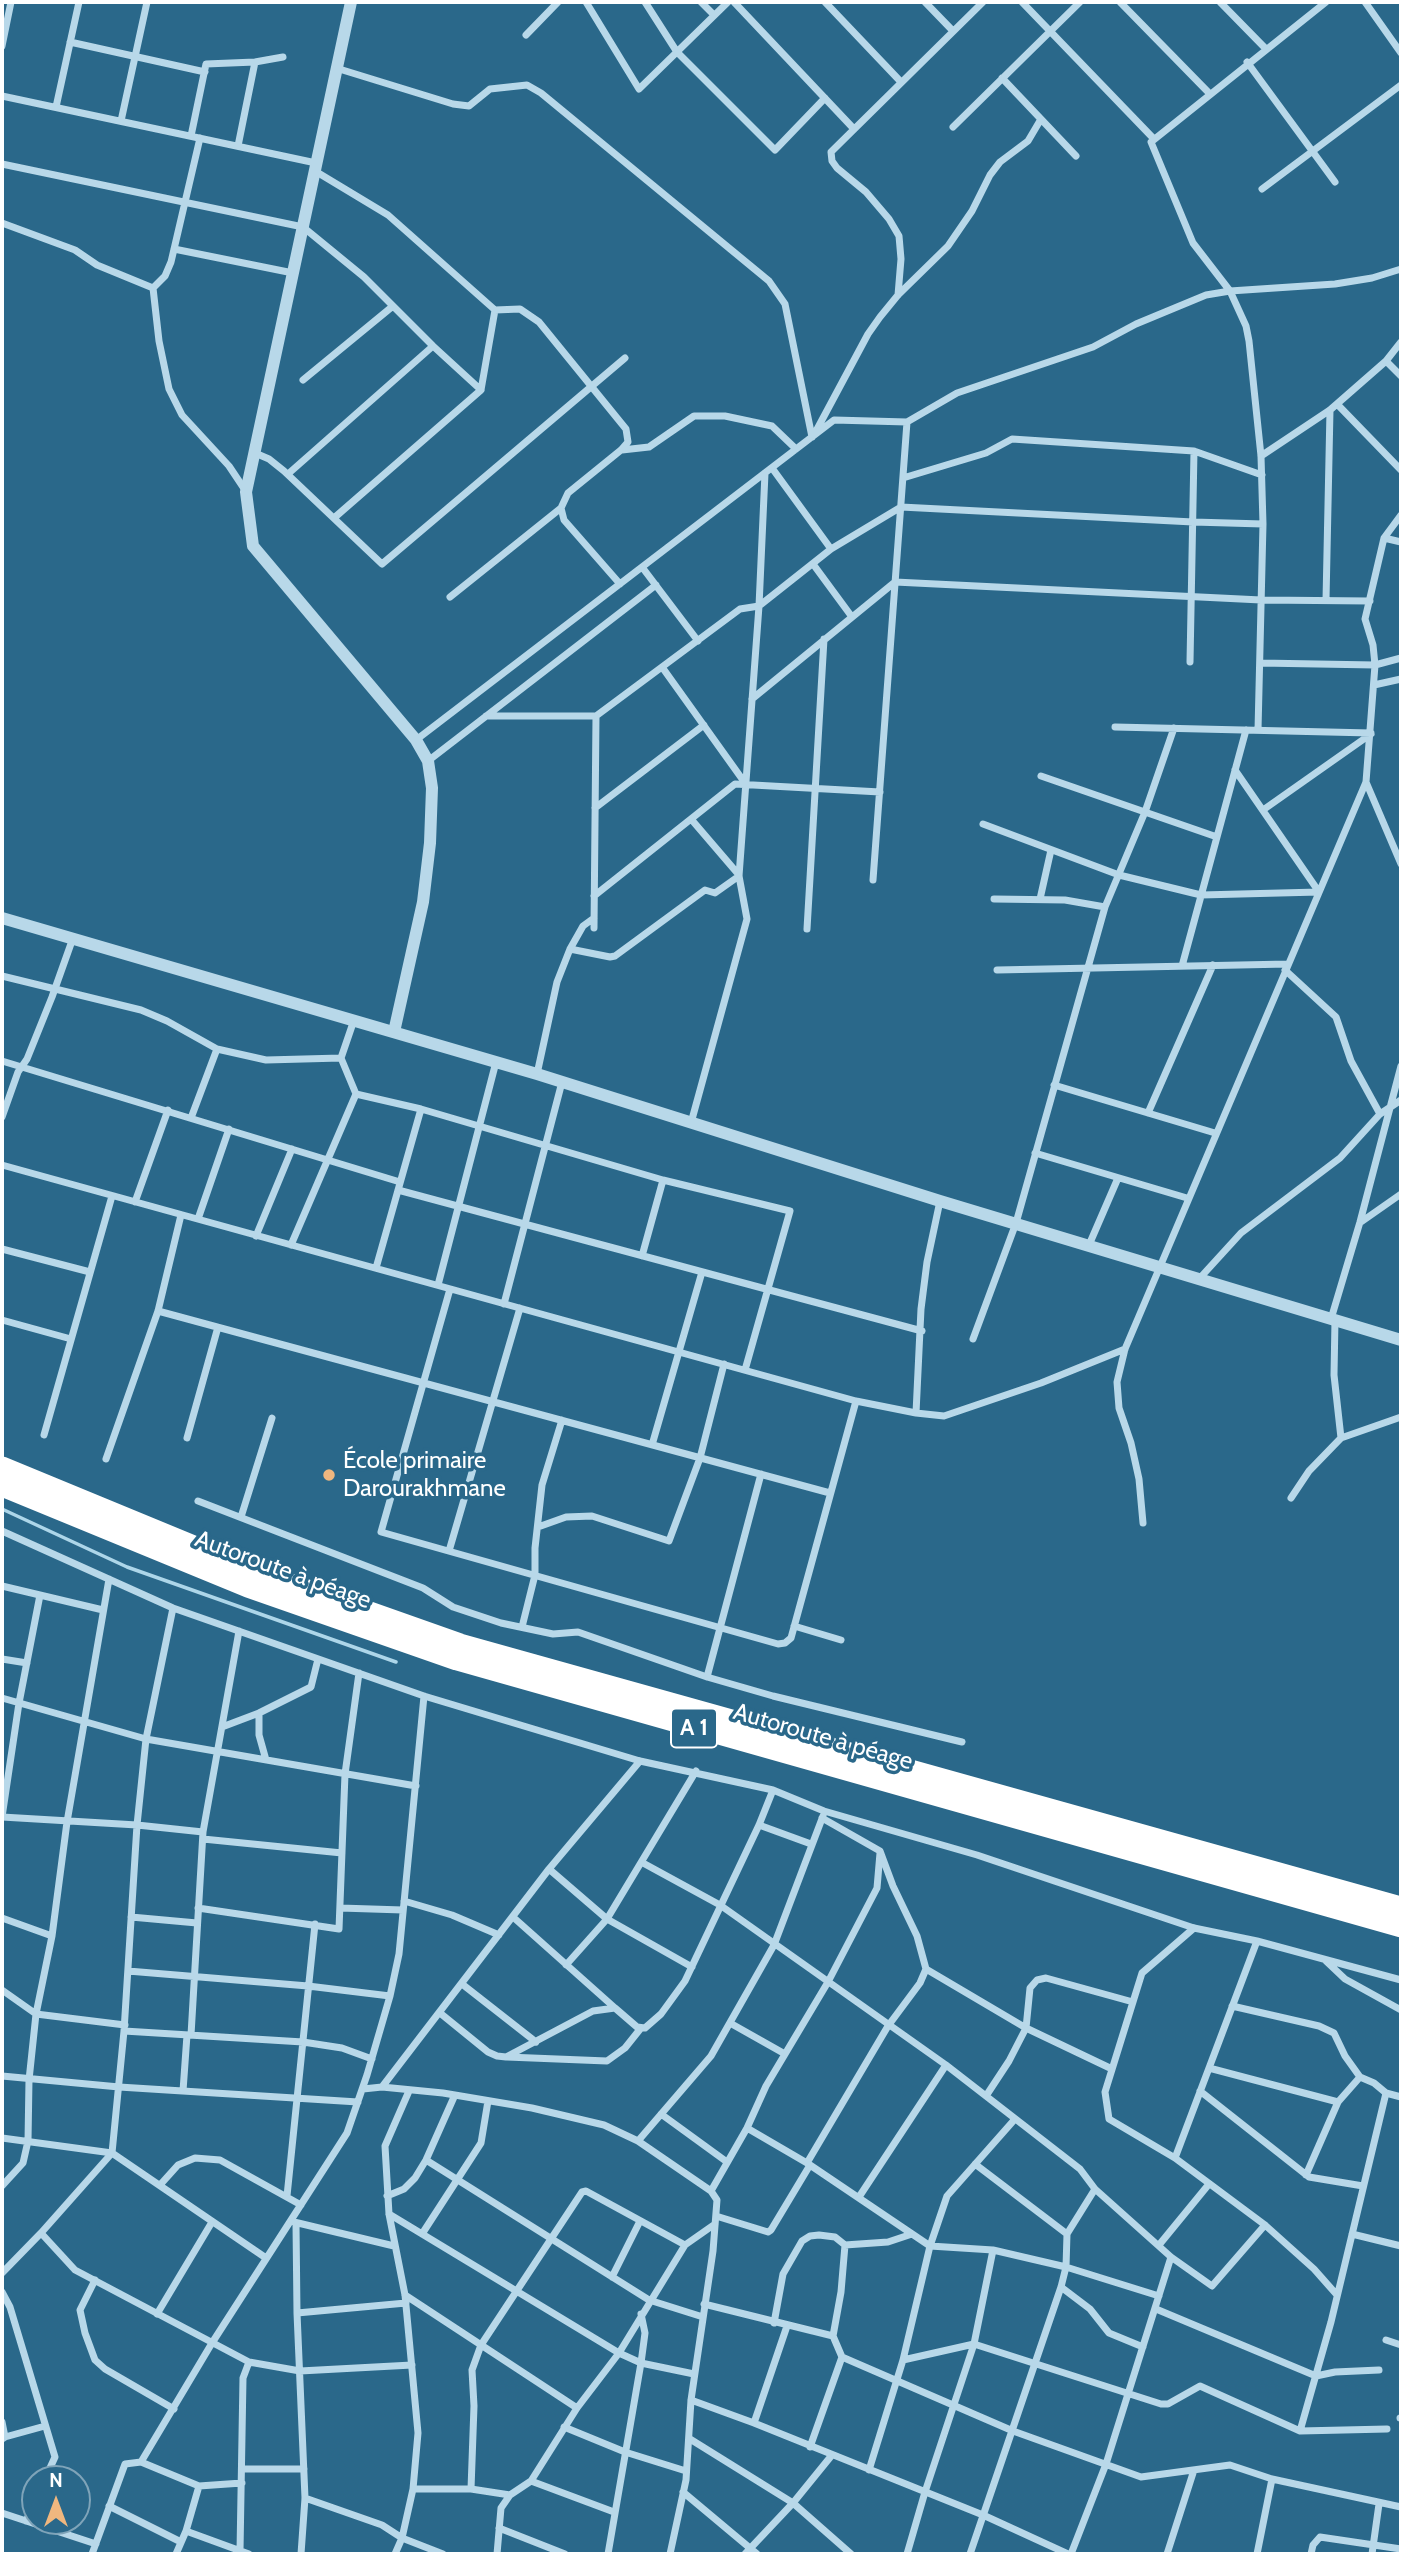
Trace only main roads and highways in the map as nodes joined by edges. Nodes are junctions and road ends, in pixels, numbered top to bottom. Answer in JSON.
{"nodes":[{"id":1,"x":2,"y":1467,"type":"edge"},
{"id":2,"x":2,"y":1486,"type":"edge"},
{"id":3,"x":1401,"y":1907,"type":"edge"},
{"id":4,"x":1401,"y":1927,"type":"edge"}],
"edges":[{"from":1,"to":3,"type":"highway","number":"A 1"},
{"from":2,"to":4,"type":"highway","name":"Autoroute à péage","number":"A 1"}]}
